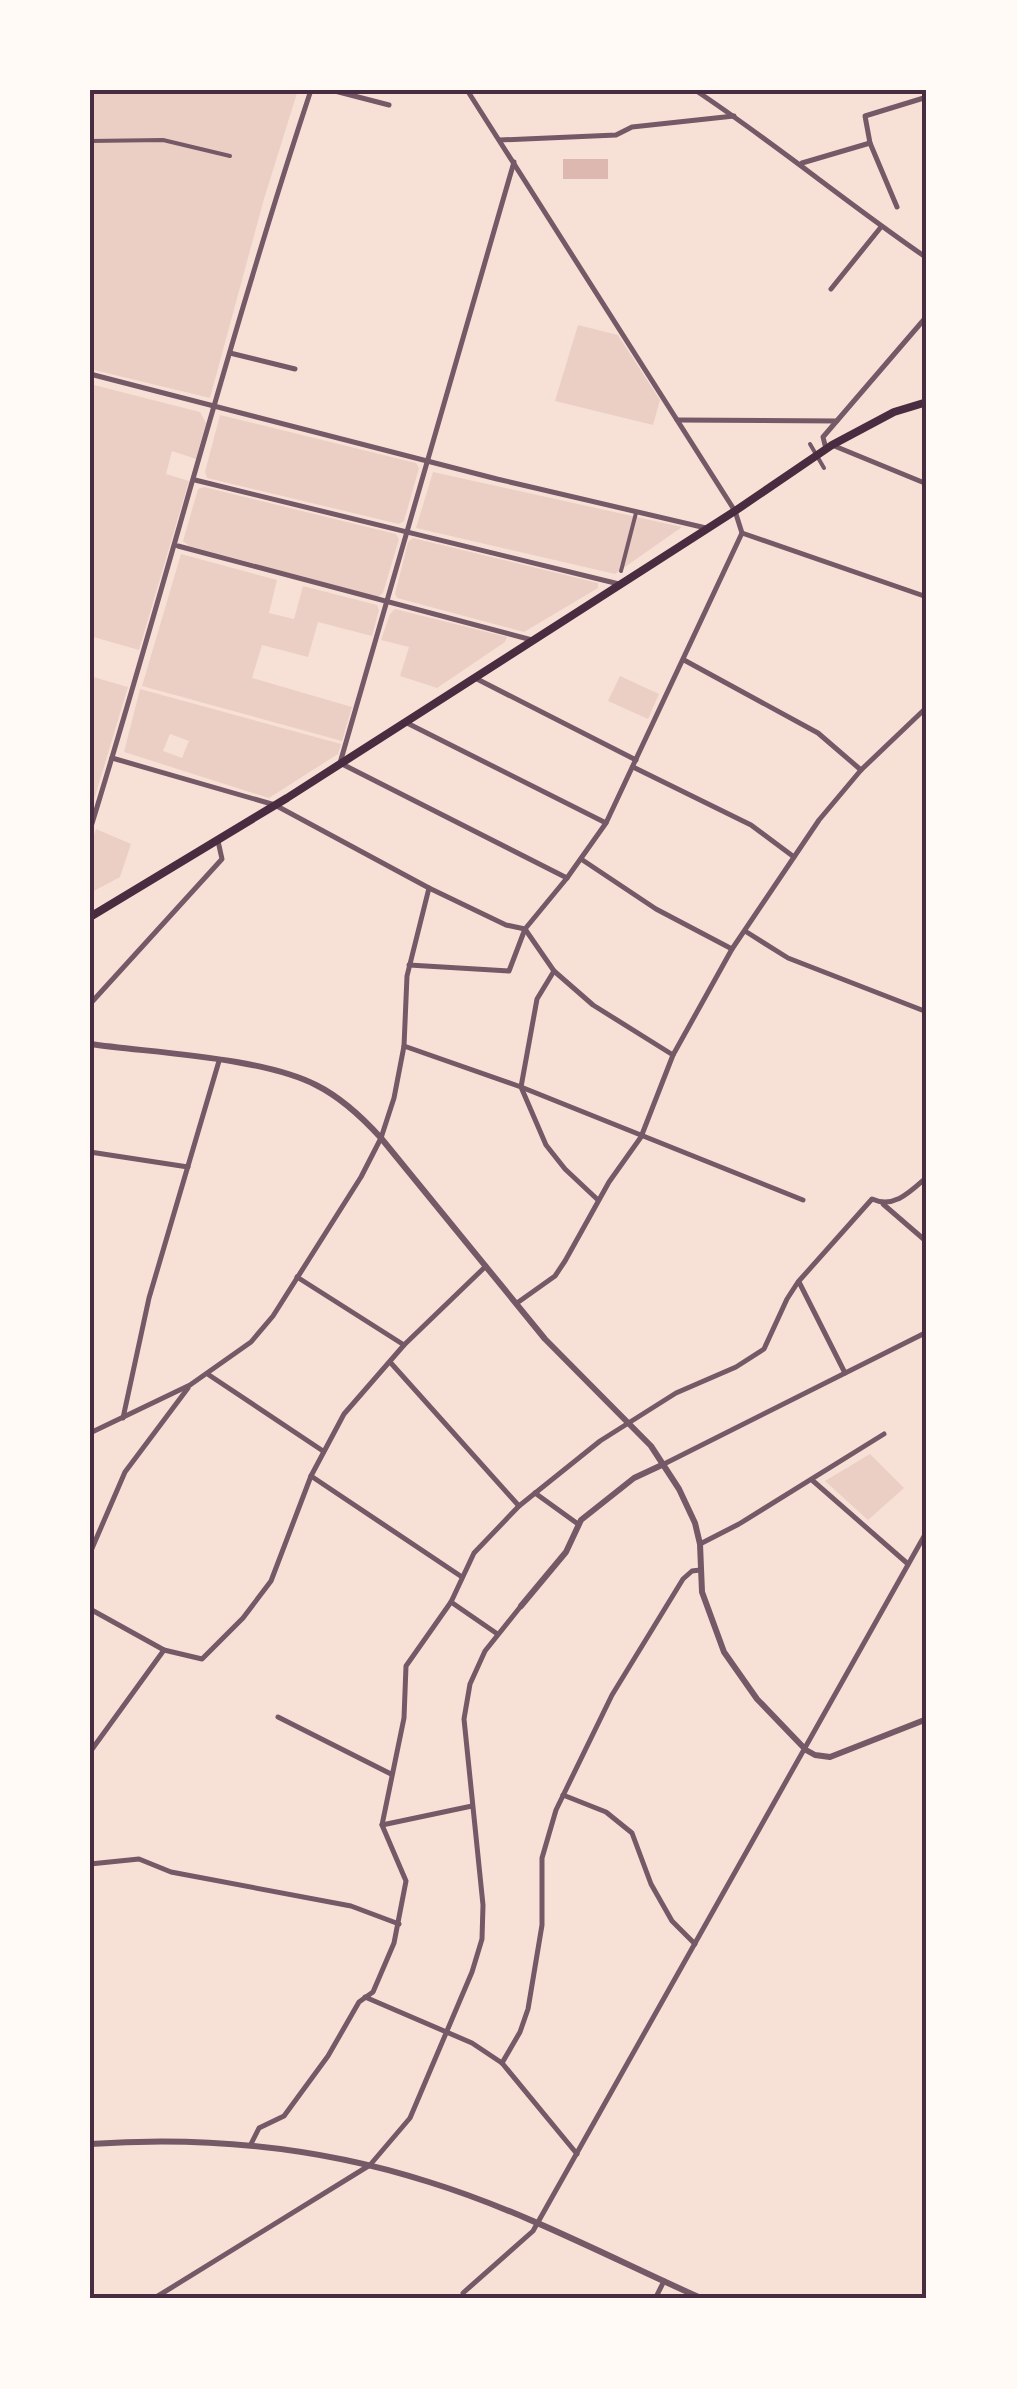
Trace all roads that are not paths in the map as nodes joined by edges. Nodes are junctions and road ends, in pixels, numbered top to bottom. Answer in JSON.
{"nodes":[{"id":1,"x":310,"y":90,"type":"edge"},
{"id":2,"x":330,"y":90,"type":"edge"},
{"id":3,"x":467,"y":90,"type":"edge"},
{"id":4,"x":695,"y":90,"type":"edge"},
{"id":5,"x":927,"y":97,"type":"edge"},
{"id":6,"x":389,"y":105,"type":"dead end"},
{"id":7,"x":734,"y":116,"type":"junction"},
{"id":8,"x":500,"y":140,"type":"junction"},
{"id":9,"x":90,"y":142,"type":"edge"},
{"id":10,"x":870,"y":142,"type":"junction"},
{"id":11,"x":230,"y":156,"type":"dead end"},
{"id":12,"x":514,"y":162,"type":"junction"},
{"id":13,"x":800,"y":164,"type":"junction"},
{"id":14,"x":897,"y":207,"type":"dead end"},
{"id":15,"x":881,"y":227,"type":"junction"},
{"id":16,"x":927,"y":258,"type":"edge"},
{"id":17,"x":831,"y":289,"type":"dead end"},
{"id":18,"x":927,"y":316,"type":"edge"},
{"id":19,"x":230,"y":353,"type":"junction"},
{"id":20,"x":295,"y":369,"type":"dead end"},
{"id":21,"x":90,"y":374,"type":"edge"},
{"id":22,"x":927,"y":402,"type":"edge"},
{"id":23,"x":215,"y":406,"type":"junction"},
{"id":24,"x":678,"y":420,"type":"junction"},
{"id":25,"x":837,"y":422,"type":"junction"},
{"id":26,"x":810,"y":444,"type":"dead end"},
{"id":27,"x":829,"y":447,"type":"junction"},
{"id":28,"x":428,"y":460,"type":"junction"},
{"id":29,"x":824,"y":468,"type":"dead end"},
{"id":30,"x":195,"y":480,"type":"junction"},
{"id":31,"x":927,"y":484,"type":"edge"},
{"id":32,"x":735,"y":511,"type":"junction"},
{"id":33,"x":636,"y":512,"type":"junction"},
{"id":34,"x":706,"y":528,"type":"junction"},
{"id":35,"x":407,"y":532,"type":"junction"},
{"id":36,"x":742,"y":533,"type":"junction"},
{"id":37,"x":176,"y":545,"type":"junction"},
{"id":38,"x":620,"y":571,"type":"dead end"},
{"id":39,"x":620,"y":584,"type":"junction"},
{"id":40,"x":927,"y":596,"type":"edge"},
{"id":41,"x":387,"y":601,"type":"junction"},
{"id":42,"x":532,"y":640,"type":"junction"},
{"id":43,"x":684,"y":660,"type":"junction"},
{"id":44,"x":474,"y":678,"type":"junction"},
{"id":45,"x":927,"y":707,"type":"edge"},
{"id":46,"x":404,"y":722,"type":"junction"},
{"id":47,"x":112,"y":758,"type":"junction"},
{"id":48,"x":340,"y":763,"type":"junction"},
{"id":49,"x":634,"y":763,"type":"junction"},
{"id":50,"x":861,"y":770,"type":"junction"},
{"id":51,"x":275,"y":806,"type":"junction"},
{"id":52,"x":606,"y":823,"type":"junction"},
{"id":53,"x":90,"y":830,"type":"edge"},
{"id":54,"x":218,"y":841,"type":"junction"},
{"id":55,"x":794,"y":858,"type":"junction"},
{"id":56,"x":581,"y":859,"type":"junction"},
{"id":57,"x":568,"y":878,"type":"junction"},
{"id":58,"x":429,"y":888,"type":"junction"},
{"id":59,"x":90,"y":918,"type":"edge"},
{"id":60,"x":525,"y":929,"type":"junction"},
{"id":61,"x":745,"y":931,"type":"junction"},
{"id":62,"x":732,"y":949,"type":"junction"},
{"id":63,"x":410,"y":965,"type":"junction"},
{"id":64,"x":554,"y":970,"type":"junction"},
{"id":65,"x":90,"y":1004,"type":"edge"},
{"id":66,"x":927,"y":1012,"type":"edge"},
{"id":67,"x":90,"y":1044,"type":"edge"},
{"id":68,"x":404,"y":1046,"type":"junction"},
{"id":69,"x":673,"y":1054,"type":"junction"},
{"id":70,"x":219,"y":1061,"type":"junction"},
{"id":71,"x":521,"y":1087,"type":"junction"},
{"id":72,"x":642,"y":1136,"type":"junction"},
{"id":73,"x":381,"y":1138,"type":"junction"},
{"id":74,"x":90,"y":1152,"type":"edge"},
{"id":75,"x":188,"y":1167,"type":"junction"},
{"id":76,"x":927,"y":1177,"type":"edge"},
{"id":77,"x":803,"y":1200,"type":"dead end"},
{"id":78,"x":598,"y":1201,"type":"junction"},
{"id":79,"x":884,"y":1204,"type":"junction"},
{"id":80,"x":927,"y":1242,"type":"edge"},
{"id":81,"x":486,"y":1266,"type":"junction"},
{"id":82,"x":297,"y":1277,"type":"junction"},
{"id":83,"x":798,"y":1282,"type":"junction"},
{"id":84,"x":516,"y":1304,"type":"junction"},
{"id":85,"x":927,"y":1332,"type":"edge"},
{"id":86,"x":404,"y":1345,"type":"junction"},
{"id":87,"x":390,"y":1362,"type":"junction"},
{"id":88,"x":845,"y":1373,"type":"junction"},
{"id":89,"x":208,"y":1374,"type":"junction"},
{"id":90,"x":190,"y":1385,"type":"junction"},
{"id":91,"x":123,"y":1418,"type":"junction"},
{"id":92,"x":630,"y":1424,"type":"junction"},
{"id":93,"x":90,"y":1434,"type":"edge"},
{"id":94,"x":884,"y":1434,"type":"dead end"},
{"id":95,"x":322,"y":1451,"type":"junction"},
{"id":96,"x":664,"y":1464,"type":"junction"},
{"id":97,"x":311,"y":1476,"type":"junction"},
{"id":98,"x":812,"y":1480,"type":"junction"},
{"id":99,"x":535,"y":1493,"type":"junction"},
{"id":100,"x":520,"y":1506,"type":"junction"},
{"id":101,"x":578,"y":1524,"type":"junction"},
{"id":102,"x":927,"y":1530,"type":"edge"},
{"id":103,"x":700,"y":1544,"type":"junction"},
{"id":104,"x":90,"y":1552,"type":"edge"},
{"id":105,"x":908,"y":1564,"type":"junction"},
{"id":106,"x":696,"y":1571,"type":"junction"},
{"id":107,"x":462,"y":1576,"type":"junction"},
{"id":108,"x":451,"y":1602,"type":"junction"},
{"id":109,"x":521,"y":1606,"type":"joint"},
{"id":110,"x":90,"y":1609,"type":"edge"},
{"id":111,"x":496,"y":1633,"type":"junction"},
{"id":112,"x":164,"y":1650,"type":"junction"},
{"id":113,"x":278,"y":1718,"type":"dead end"},
{"id":114,"x":927,"y":1720,"type":"edge"},
{"id":115,"x":806,"y":1750,"type":"junction"},
{"id":116,"x":90,"y":1752,"type":"edge"},
{"id":117,"x":391,"y":1774,"type":"junction"},
{"id":118,"x":564,"y":1795,"type":"junction"},
{"id":119,"x":472,"y":1806,"type":"junction"},
{"id":120,"x":382,"y":1825,"type":"junction"},
{"id":121,"x":90,"y":1864,"type":"edge"},
{"id":122,"x":400,"y":1924,"type":"junction"},
{"id":123,"x":694,"y":1944,"type":"junction"},
{"id":124,"x":365,"y":1996,"type":"junction"},
{"id":125,"x":446,"y":2030,"type":"junction"},
{"id":126,"x":502,"y":2062,"type":"junction"},
{"id":127,"x":90,"y":2144,"type":"edge"},
{"id":128,"x":251,"y":2144,"type":"junction"},
{"id":129,"x":576,"y":2154,"type":"junction"},
{"id":130,"x":370,"y":2165,"type":"junction"},
{"id":131,"x":537,"y":2224,"type":"junction"},
{"id":132,"x":664,"y":2281,"type":"junction"},
{"id":133,"x":463,"y":2292,"type":"dead end"},
{"id":134,"x":153,"y":2299,"type":"edge"},
{"id":135,"x":650,"y":2299,"type":"edge"},
{"id":136,"x":702,"y":2299,"type":"edge"}],
"edges":[{"from":1,"to":19,"type":"street"},
{"from":2,"to":6,"type":"street"},
{"from":3,"to":8,"type":"street"},
{"from":4,"to":7,"type":"street"},
{"from":5,"to":10,"type":"street"},
{"from":7,"to":8,"type":"street"},
{"from":7,"to":13,"type":"street"},
{"from":8,"to":12,"type":"street"},
{"from":9,"to":11,"type":"street"},
{"from":10,"to":13,"type":"street"},
{"from":10,"to":14,"type":"street"},
{"from":12,"to":24,"type":"street"},
{"from":12,"to":28,"type":"street"},
{"from":13,"to":15,"type":"street"},
{"from":15,"to":16,"type":"street"},
{"from":15,"to":17,"type":"street"},
{"from":18,"to":25,"type":"street"},
{"from":19,"to":20,"type":"street"},
{"from":19,"to":23,"type":"street"},
{"from":21,"to":23,"type":"street"},
{"from":22,"to":27,"type":"main road"},
{"from":23,"to":28,"type":"street"},
{"from":23,"to":30,"type":"street"},
{"from":24,"to":25,"type":"street"},
{"from":24,"to":32,"type":"street"},
{"from":25,"to":27,"type":"street"},
{"from":26,"to":29,"type":"street"},
{"from":27,"to":31,"type":"street"},
{"from":27,"to":32,"type":"main road"},
{"from":28,"to":33,"type":"street"},
{"from":28,"to":35,"type":"street"},
{"from":30,"to":35,"type":"street"},
{"from":30,"to":37,"type":"street"},
{"from":32,"to":34,"type":"main road"},
{"from":32,"to":36,"type":"street"},
{"from":33,"to":34,"type":"street"},
{"from":33,"to":38,"type":"street"},
{"from":34,"to":39,"type":"main road"},
{"from":35,"to":39,"type":"street"},
{"from":35,"to":41,"type":"street"},
{"from":36,"to":40,"type":"street"},
{"from":36,"to":43,"type":"street"},
{"from":37,"to":41,"type":"street"},
{"from":37,"to":47,"type":"street"},
{"from":39,"to":42,"type":"main road"},
{"from":41,"to":42,"type":"street"},
{"from":41,"to":48,"type":"street"},
{"from":42,"to":44,"type":"main road"},
{"from":43,"to":49,"type":"street"},
{"from":43,"to":50,"type":"street"},
{"from":44,"to":46,"type":"main road"},
{"from":44,"to":49,"type":"street"},
{"from":45,"to":50,"type":"street"},
{"from":46,"to":48,"type":"main road"},
{"from":46,"to":52,"type":"street"},
{"from":47,"to":51,"type":"street"},
{"from":47,"to":53,"type":"street"},
{"from":48,"to":51,"type":"main road"},
{"from":48,"to":57,"type":"street"},
{"from":49,"to":52,"type":"street"},
{"from":49,"to":55,"type":"street"},
{"from":50,"to":55,"type":"street"},
{"from":51,"to":54,"type":"main road"},
{"from":51,"to":58,"type":"street"},
{"from":52,"to":56,"type":"street"},
{"from":54,"to":59,"type":"main road"},
{"from":54,"to":65,"type":"street"},
{"from":55,"to":61,"type":"street"},
{"from":56,"to":57,"type":"street"},
{"from":56,"to":62,"type":"street"},
{"from":57,"to":60,"type":"street"},
{"from":58,"to":60,"type":"street"},
{"from":58,"to":63,"type":"street"},
{"from":60,"to":63,"type":"street"},
{"from":60,"to":64,"type":"street"},
{"from":61,"to":62,"type":"street"},
{"from":61,"to":66,"type":"street"},
{"from":62,"to":69,"type":"street"},
{"from":63,"to":68,"type":"street"},
{"from":64,"to":69,"type":"street"},
{"from":64,"to":71,"type":"street"},
{"from":67,"to":70,"type":"street"},
{"from":68,"to":71,"type":"street"},
{"from":68,"to":73,"type":"street"},
{"from":69,"to":72,"type":"street"},
{"from":70,"to":73,"type":"street"},
{"from":70,"to":75,"type":"street"},
{"from":71,"to":72,"type":"street"},
{"from":71,"to":78,"type":"street"},
{"from":72,"to":77,"type":"street"},
{"from":72,"to":78,"type":"street"},
{"from":73,"to":81,"type":"street"},
{"from":73,"to":82,"type":"street"},
{"from":74,"to":75,"type":"street"},
{"from":75,"to":91,"type":"street"},
{"from":76,"to":79,"type":"street"},
{"from":78,"to":84,"type":"street"},
{"from":79,"to":80,"type":"street"},
{"from":79,"to":83,"type":"street"},
{"from":81,"to":84,"type":"street"},
{"from":81,"to":86,"type":"street"},
{"from":82,"to":86,"type":"street"},
{"from":82,"to":89,"type":"street"},
{"from":83,"to":88,"type":"street"},
{"from":83,"to":92,"type":"street"},
{"from":84,"to":92,"type":"street"},
{"from":85,"to":88,"type":"street"},
{"from":86,"to":87,"type":"street"},
{"from":87,"to":95,"type":"street"},
{"from":87,"to":100,"type":"street"},
{"from":88,"to":96,"type":"street"},
{"from":89,"to":90,"type":"street"},
{"from":89,"to":95,"type":"street"},
{"from":90,"to":91,"type":"street"},
{"from":90,"to":104,"type":"street"},
{"from":91,"to":93,"type":"street"},
{"from":92,"to":96,"type":"street"},
{"from":92,"to":99,"type":"street"},
{"from":94,"to":98,"type":"street"},
{"from":95,"to":97,"type":"street"},
{"from":96,"to":101,"type":"street"},
{"from":96,"to":103,"type":"street"},
{"from":97,"to":107,"type":"street"},
{"from":97,"to":112,"type":"street"},
{"from":98,"to":103,"type":"street"},
{"from":98,"to":105,"type":"street"},
{"from":99,"to":100,"type":"street"},
{"from":99,"to":101,"type":"street"},
{"from":100,"to":107,"type":"street"},
{"from":101,"to":109,"type":"street"},
{"from":102,"to":105,"type":"street"},
{"from":103,"to":106,"type":"street"},
{"from":105,"to":115,"type":"street"},
{"from":106,"to":115,"type":"street"},
{"from":106,"to":118,"type":"street"},
{"from":107,"to":108,"type":"street"},
{"from":108,"to":111,"type":"street"},
{"from":108,"to":117,"type":"street"},
{"from":109,"to":111,"type":"street"},
{"from":110,"to":112,"type":"street"},
{"from":111,"to":119,"type":"street"},
{"from":112,"to":116,"type":"street"},
{"from":113,"to":117,"type":"street"},
{"from":114,"to":115,"type":"street"},
{"from":115,"to":123,"type":"street"},
{"from":117,"to":120,"type":"street"},
{"from":118,"to":123,"type":"street"},
{"from":118,"to":126,"type":"street"},
{"from":119,"to":120,"type":"street"},
{"from":119,"to":125,"type":"street"},
{"from":120,"to":122,"type":"street"},
{"from":121,"to":122,"type":"street"},
{"from":122,"to":124,"type":"street"},
{"from":123,"to":129,"type":"street"},
{"from":124,"to":125,"type":"street"},
{"from":124,"to":128,"type":"street"},
{"from":125,"to":126,"type":"street"},
{"from":125,"to":130,"type":"street"},
{"from":126,"to":129,"type":"street"},
{"from":127,"to":128,"type":"street"},
{"from":128,"to":130,"type":"street"},
{"from":129,"to":131,"type":"street"},
{"from":130,"to":131,"type":"street"},
{"from":130,"to":134,"type":"street"},
{"from":131,"to":132,"type":"street"},
{"from":131,"to":133,"type":"street"},
{"from":132,"to":135,"type":"street"},
{"from":132,"to":136,"type":"street"}]}
